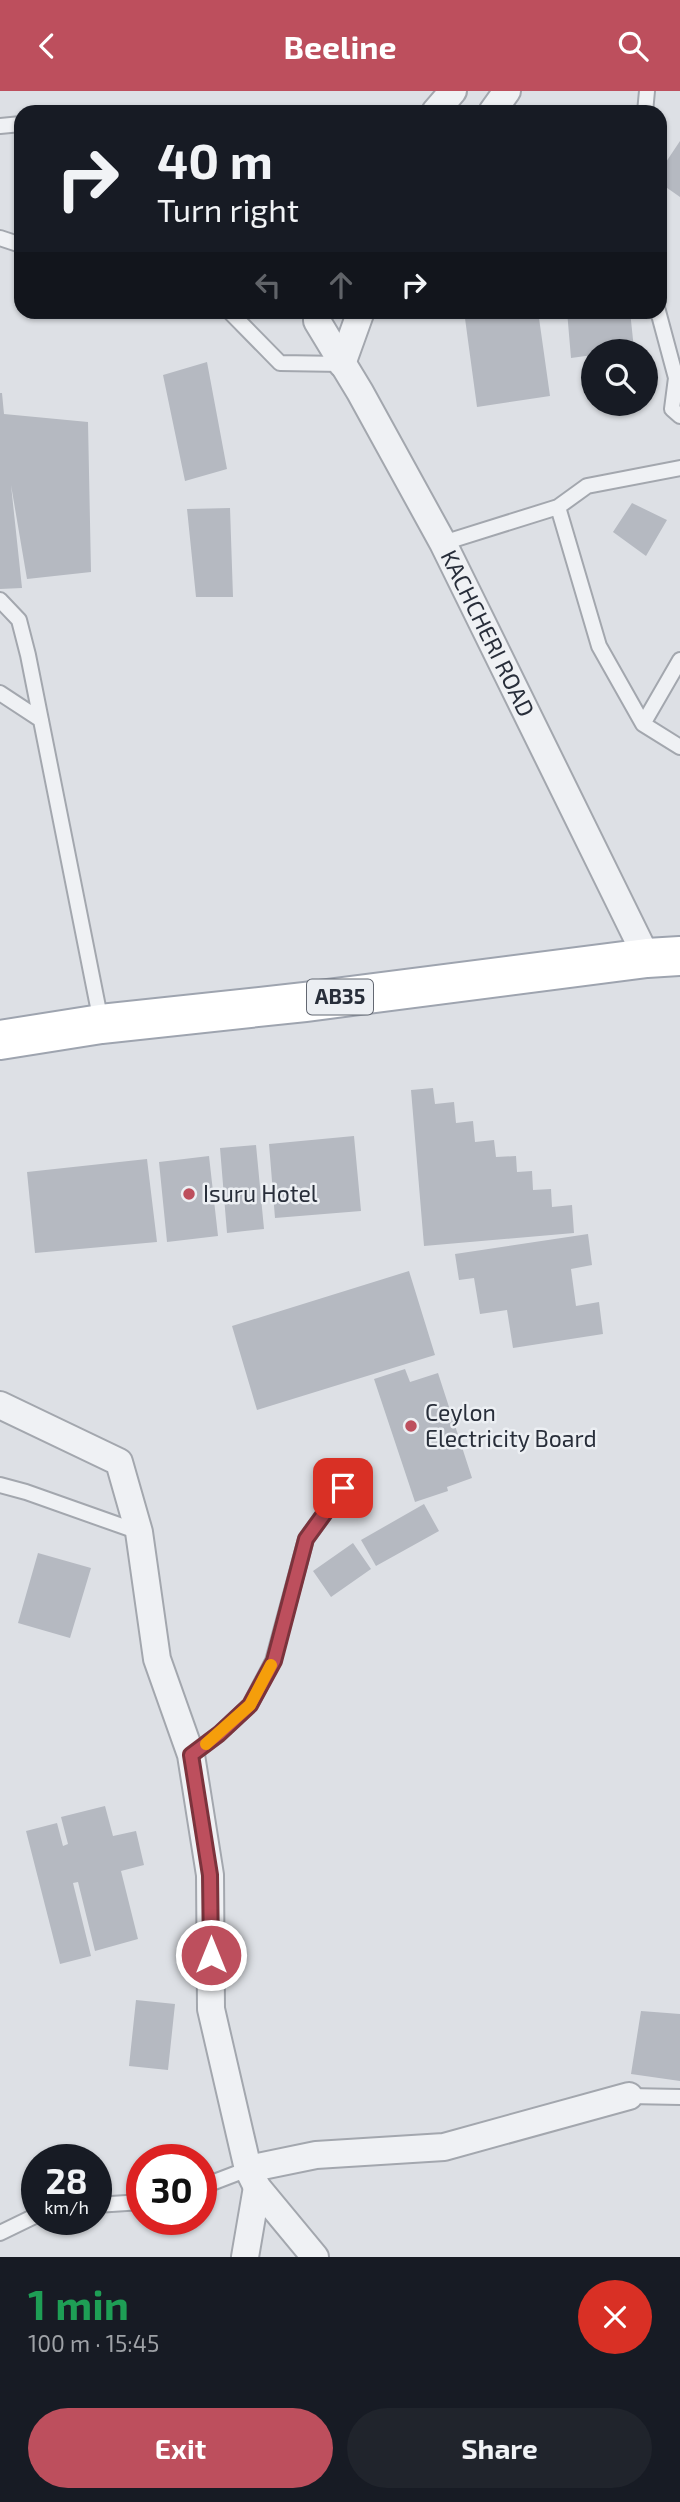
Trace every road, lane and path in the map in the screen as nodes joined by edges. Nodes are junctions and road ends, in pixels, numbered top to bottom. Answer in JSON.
{"nodes":[{"id":1,"x":453,"y":91,"type":"edge"},
{"id":2,"x":441,"y":105,"type":"edge"},
{"id":3,"x":237,"y":319,"type":"edge"},
{"id":4,"x":317,"y":319,"type":"edge"},
{"id":5,"x":358,"y":319,"type":"edge"},
{"id":6,"x":660,"y":319,"type":"edge"},
{"id":7,"x":342,"y":364,"type":"junction"},
{"id":8,"x":680,"y":416,"type":"edge"},
{"id":9,"x":680,"y":468,"type":"edge"},
{"id":10,"x":558,"y":507,"type":"junction"},
{"id":11,"x":443,"y":543,"type":"junction"},
{"id":12,"x":0,"y":600,"type":"edge"},
{"id":13,"x":680,"y":660,"type":"edge"},
{"id":14,"x":0,"y":693,"type":"edge"},
{"id":15,"x":40,"y":720,"type":"junction"},
{"id":16,"x":643,"y":724,"type":"junction"},
{"id":17,"x":680,"y":747,"type":"edge"},
{"id":18,"x":663,"y":957,"type":"edge"},
{"id":19,"x":101,"y":1024,"type":"junction"},
{"id":20,"x":0,"y":1040,"type":"edge"},
{"id":21,"x":0,"y":1405,"type":"edge"},
{"id":22,"x":0,"y":1485,"type":"edge"},
{"id":23,"x":343,"y":1488,"type":"dead end"},
{"id":24,"x":139,"y":1532,"type":"junction"},
{"id":25,"x":191,"y":1755,"type":"junction"},
{"id":26,"x":629,"y":2096,"type":"joint"},
{"id":27,"x":680,"y":2097,"type":"edge"},
{"id":28,"x":253,"y":2178,"type":"junction"},
{"id":29,"x":217,"y":2184,"type":"edge"},
{"id":30,"x":21,"y":2223,"type":"edge"},
{"id":31,"x":0,"y":2233,"type":"edge"},
{"id":32,"x":245,"y":2257,"type":"edge"},
{"id":33,"x":315,"y":2257,"type":"edge"}],
"edges":[{"from":1,"to":2,"type":"street"},
{"from":3,"to":7,"type":"lane"},
{"from":4,"to":7,"type":"street","name":"KACHCHERI ROAD"},
{"from":5,"to":7,"type":"street"},
{"from":6,"to":8,"type":"lane"},
{"from":7,"to":11,"type":"street","name":"KACHCHERI ROAD"},
{"from":9,"to":10,"type":"lane"},
{"from":10,"to":11,"type":"lane"},
{"from":10,"to":16,"type":"lane"},
{"from":11,"to":18,"type":"street","name":"KACHCHERI ROAD"},
{"from":12,"to":15,"type":"lane"},
{"from":13,"to":16,"type":"lane"},
{"from":14,"to":15,"type":"lane"},
{"from":15,"to":19,"type":"lane"},
{"from":16,"to":17,"type":"lane"},
{"from":18,"to":19,"type":"main road","number":"AB35"},
{"from":19,"to":20,"type":"main road","number":"AB35"},
{"from":21,"to":24,"type":"street"},
{"from":22,"to":24,"type":"lane"},
{"from":23,"to":25,"type":"lane"},
{"from":24,"to":25,"type":"street"},
{"from":25,"to":28,"type":"street"},
{"from":26,"to":27,"type":"lane"},
{"from":26,"to":28,"type":"street"},
{"from":28,"to":29,"type":"lane"},
{"from":28,"to":32,"type":"street"},
{"from":28,"to":33,"type":"street"},
{"from":30,"to":31,"type":"lane"}]}
